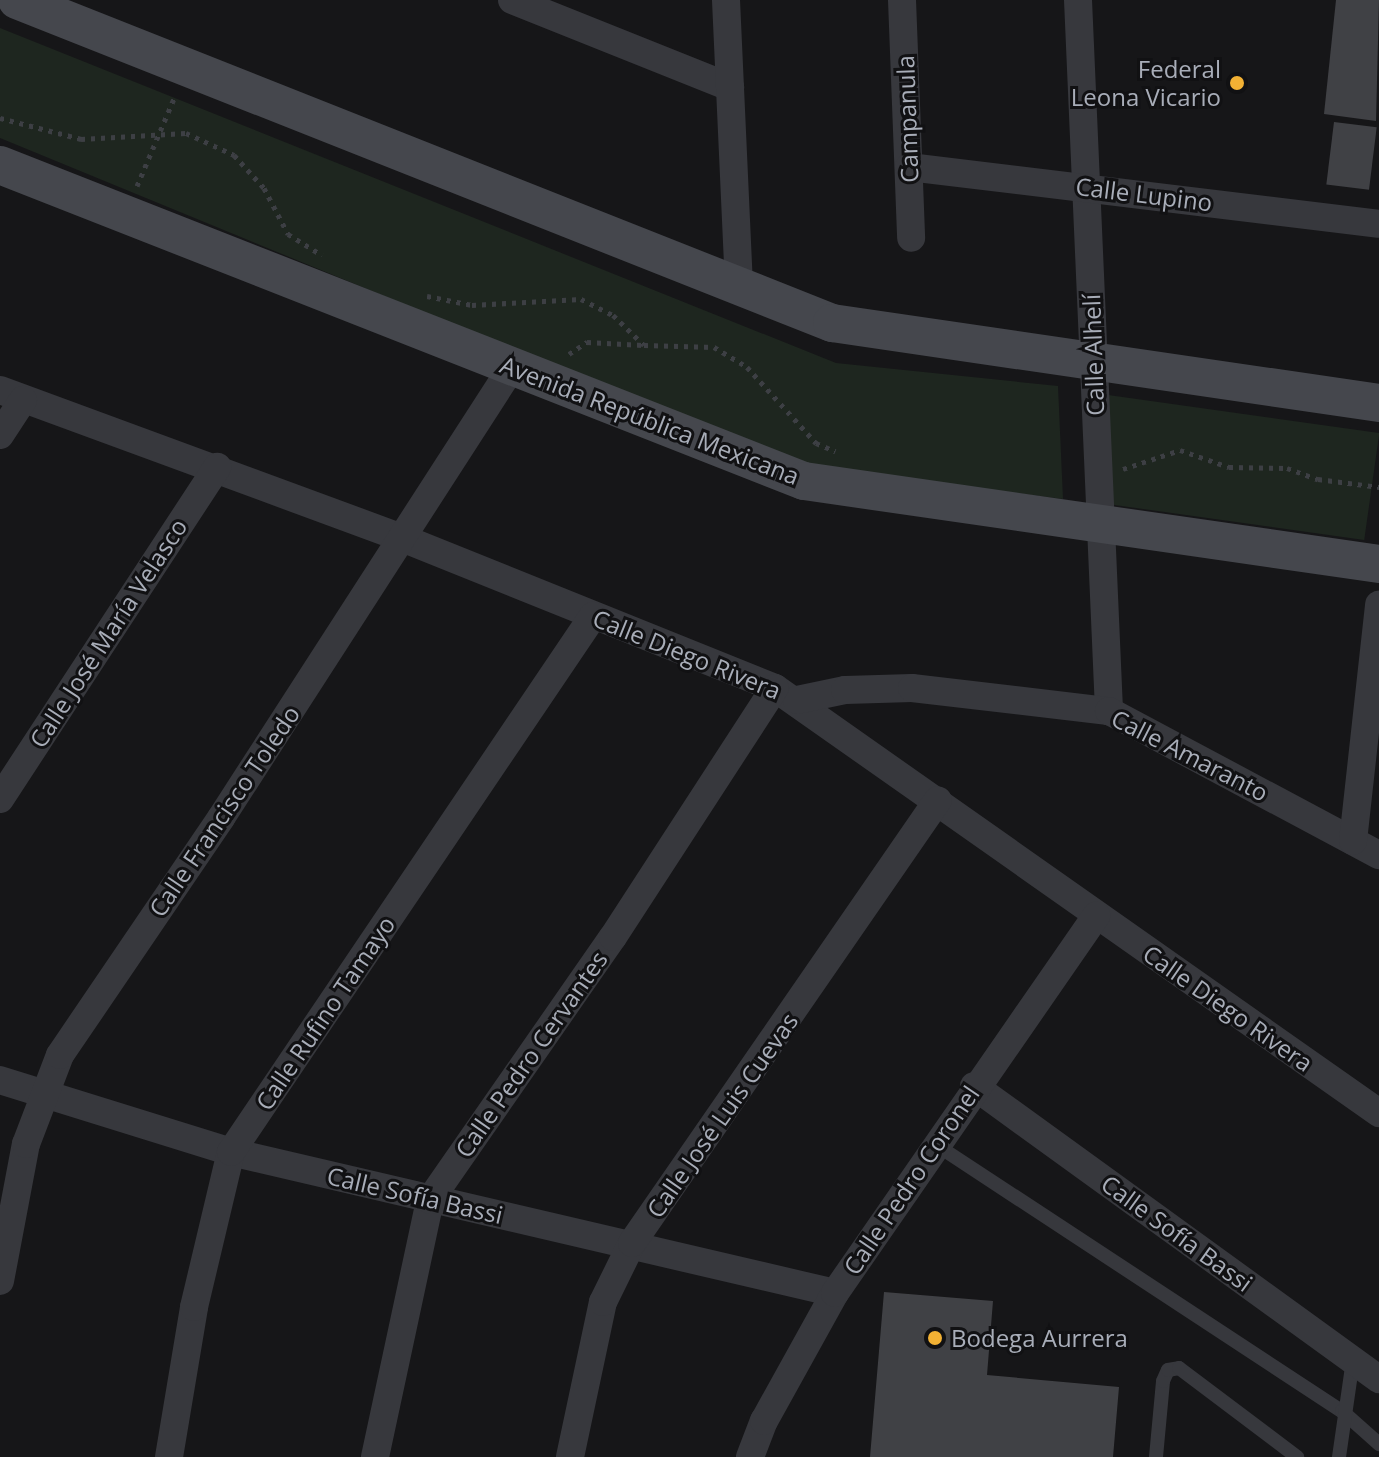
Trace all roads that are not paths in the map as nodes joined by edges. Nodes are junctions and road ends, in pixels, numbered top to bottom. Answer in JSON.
{"nodes":[{"id":1,"x":17,"y":0,"type":"edge"},
{"id":2,"x":512,"y":0,"type":"edge"},
{"id":3,"x":726,"y":0,"type":"edge"},
{"id":4,"x":902,"y":0,"type":"edge"},
{"id":5,"x":1078,"y":0,"type":"edge"},
{"id":6,"x":730,"y":87,"type":"junction"},
{"id":7,"x":0,"y":165,"type":"edge"},
{"id":8,"x":909,"y":167,"type":"junction"},
{"id":9,"x":1085,"y":187,"type":"junction"},
{"id":10,"x":1379,"y":224,"type":"edge"},
{"id":11,"x":911,"y":238,"type":"dead end"},
{"id":12,"x":739,"y":287,"type":"junction"},
{"id":13,"x":1093,"y":365,"type":"junction"},
{"id":14,"x":512,"y":367,"type":"junction"},
{"id":15,"x":12,"y":395,"type":"edge"},
{"id":16,"x":1379,"y":403,"type":"edge"},
{"id":17,"x":0,"y":435,"type":"edge"},
{"id":18,"x":217,"y":467,"type":"junction"},
{"id":19,"x":1100,"y":527,"type":"junction"},
{"id":20,"x":402,"y":538,"type":"junction"},
{"id":21,"x":1379,"y":564,"type":"edge"},
{"id":22,"x":1379,"y":604,"type":"edge"},
{"id":23,"x":593,"y":616,"type":"junction"},
{"id":24,"x":786,"y":694,"type":"junction"},
{"id":25,"x":1109,"y":711,"type":"junction"},
{"id":26,"x":0,"y":799,"type":"edge"},
{"id":27,"x":938,"y":800,"type":"junction"},
{"id":28,"x":1353,"y":841,"type":"junction"},
{"id":29,"x":1379,"y":855,"type":"edge"},
{"id":30,"x":1096,"y":916,"type":"junction"},
{"id":31,"x":0,"y":1080,"type":"edge"},
{"id":32,"x":974,"y":1086,"type":"junction"},
{"id":33,"x":42,"y":1093,"type":"junction"},
{"id":34,"x":1379,"y":1113,"type":"edge"},
{"id":35,"x":935,"y":1144,"type":"junction"},
{"id":36,"x":231,"y":1152,"type":"junction"},
{"id":37,"x":430,"y":1200,"type":"junction"},
{"id":38,"x":632,"y":1243,"type":"junction"},
{"id":39,"x":0,"y":1281,"type":"edge"},
{"id":40,"x":835,"y":1293,"type":"junction"},
{"id":41,"x":1353,"y":1360,"type":"junction"},
{"id":42,"x":1379,"y":1379,"type":"edge"},
{"id":43,"x":1342,"y":1411,"type":"junction"},
{"id":44,"x":1379,"y":1444,"type":"edge"},
{"id":45,"x":169,"y":1457,"type":"edge"},
{"id":46,"x":375,"y":1457,"type":"edge"},
{"id":47,"x":570,"y":1457,"type":"edge"},
{"id":48,"x":750,"y":1457,"type":"edge"},
{"id":49,"x":1156,"y":1457,"type":"edge"},
{"id":50,"x":1297,"y":1457,"type":"edge"},
{"id":51,"x":1339,"y":1457,"type":"edge"}],
"edges":[{"from":1,"to":12,"type":"main road"},
{"from":2,"to":6,"type":"street"},
{"from":3,"to":6,"type":"street"},
{"from":4,"to":8,"type":"street","name":"Campanula"},
{"from":5,"to":9,"type":"street","name":"Calle Alhelí"},
{"from":6,"to":12,"type":"street"},
{"from":7,"to":14,"type":"main road","name":"Avenida República Mexicana"},
{"from":8,"to":9,"type":"street","name":"Calle Lupino"},
{"from":8,"to":11,"type":"street","name":"Campanula"},
{"from":9,"to":10,"type":"street","name":"Calle Lupino"},
{"from":9,"to":13,"type":"street","name":"Calle Alhelí"},
{"from":12,"to":13,"type":"main road"},
{"from":13,"to":16,"type":"main road"},
{"from":13,"to":19,"type":"street","name":"Calle Alhelí"},
{"from":14,"to":19,"type":"main road","name":"Avenida República Mexicana"},
{"from":14,"to":20,"type":"street","name":"Calle Francisco Toledo"},
{"from":15,"to":17,"type":"street"},
{"from":15,"to":18,"type":"street","name":"Calle Diego Rivera"},
{"from":18,"to":20,"type":"street","name":"Calle Diego Rivera"},
{"from":18,"to":26,"type":"street","name":"Calle José María Velasco"},
{"from":19,"to":21,"type":"main road","name":"Avenida República Mexicana"},
{"from":19,"to":25,"type":"street","name":"Calle Alhelí"},
{"from":20,"to":23,"type":"street","name":"Calle Diego Rivera"},
{"from":20,"to":33,"type":"street","name":"Calle Francisco Toledo"},
{"from":22,"to":28,"type":"street"},
{"from":23,"to":24,"type":"street","name":"Calle Diego Rivera"},
{"from":23,"to":36,"type":"street","name":"Calle Rufino Tamayo"},
{"from":24,"to":25,"type":"street","name":"Calle Amaranto"},
{"from":24,"to":27,"type":"street","name":"Calle Diego Rivera"},
{"from":24,"to":37,"type":"street","name":"Calle Pedro Cervantes"},
{"from":25,"to":28,"type":"street","name":"Calle Amaranto"},
{"from":27,"to":30,"type":"street","name":"Calle Diego Rivera"},
{"from":27,"to":38,"type":"street","name":"Calle José Luis Cuevas"},
{"from":28,"to":29,"type":"street","name":"Calle Amaranto"},
{"from":30,"to":32,"type":"street","name":"Calle Pedro Coronel"},
{"from":30,"to":34,"type":"street","name":"Calle Diego Rivera"},
{"from":31,"to":33,"type":"street","name":"Calle Sofía Bassi"},
{"from":32,"to":35,"type":"street","name":"Calle Pedro Coronel"},
{"from":32,"to":41,"type":"street","name":"Calle Sofía Bassi"},
{"from":33,"to":36,"type":"street","name":"Calle Sofía Bassi"},
{"from":33,"to":39,"type":"street","name":"Calle Francisco Toledo"},
{"from":35,"to":40,"type":"street","name":"Calle Pedro Coronel"},
{"from":35,"to":43,"type":"lane"},
{"from":36,"to":37,"type":"street","name":"Calle Sofía Bassi"},
{"from":36,"to":45,"type":"street","name":"Calle Rufino Tamayo"},
{"from":37,"to":38,"type":"street","name":"Calle Sofía Bassi"},
{"from":37,"to":46,"type":"street","name":"Calle Pedro Cervantes"},
{"from":38,"to":40,"type":"street","name":"Calle Sofía Bassi"},
{"from":38,"to":47,"type":"street","name":"Calle José Luis Cuevas"},
{"from":40,"to":48,"type":"street","name":"Calle Pedro Coronel"},
{"from":41,"to":42,"type":"street","name":"Calle Sofía Bassi"},
{"from":41,"to":43,"type":"lane"},
{"from":43,"to":44,"type":"lane"},
{"from":43,"to":51,"type":"lane"},
{"from":49,"to":50,"type":"lane"}]}
